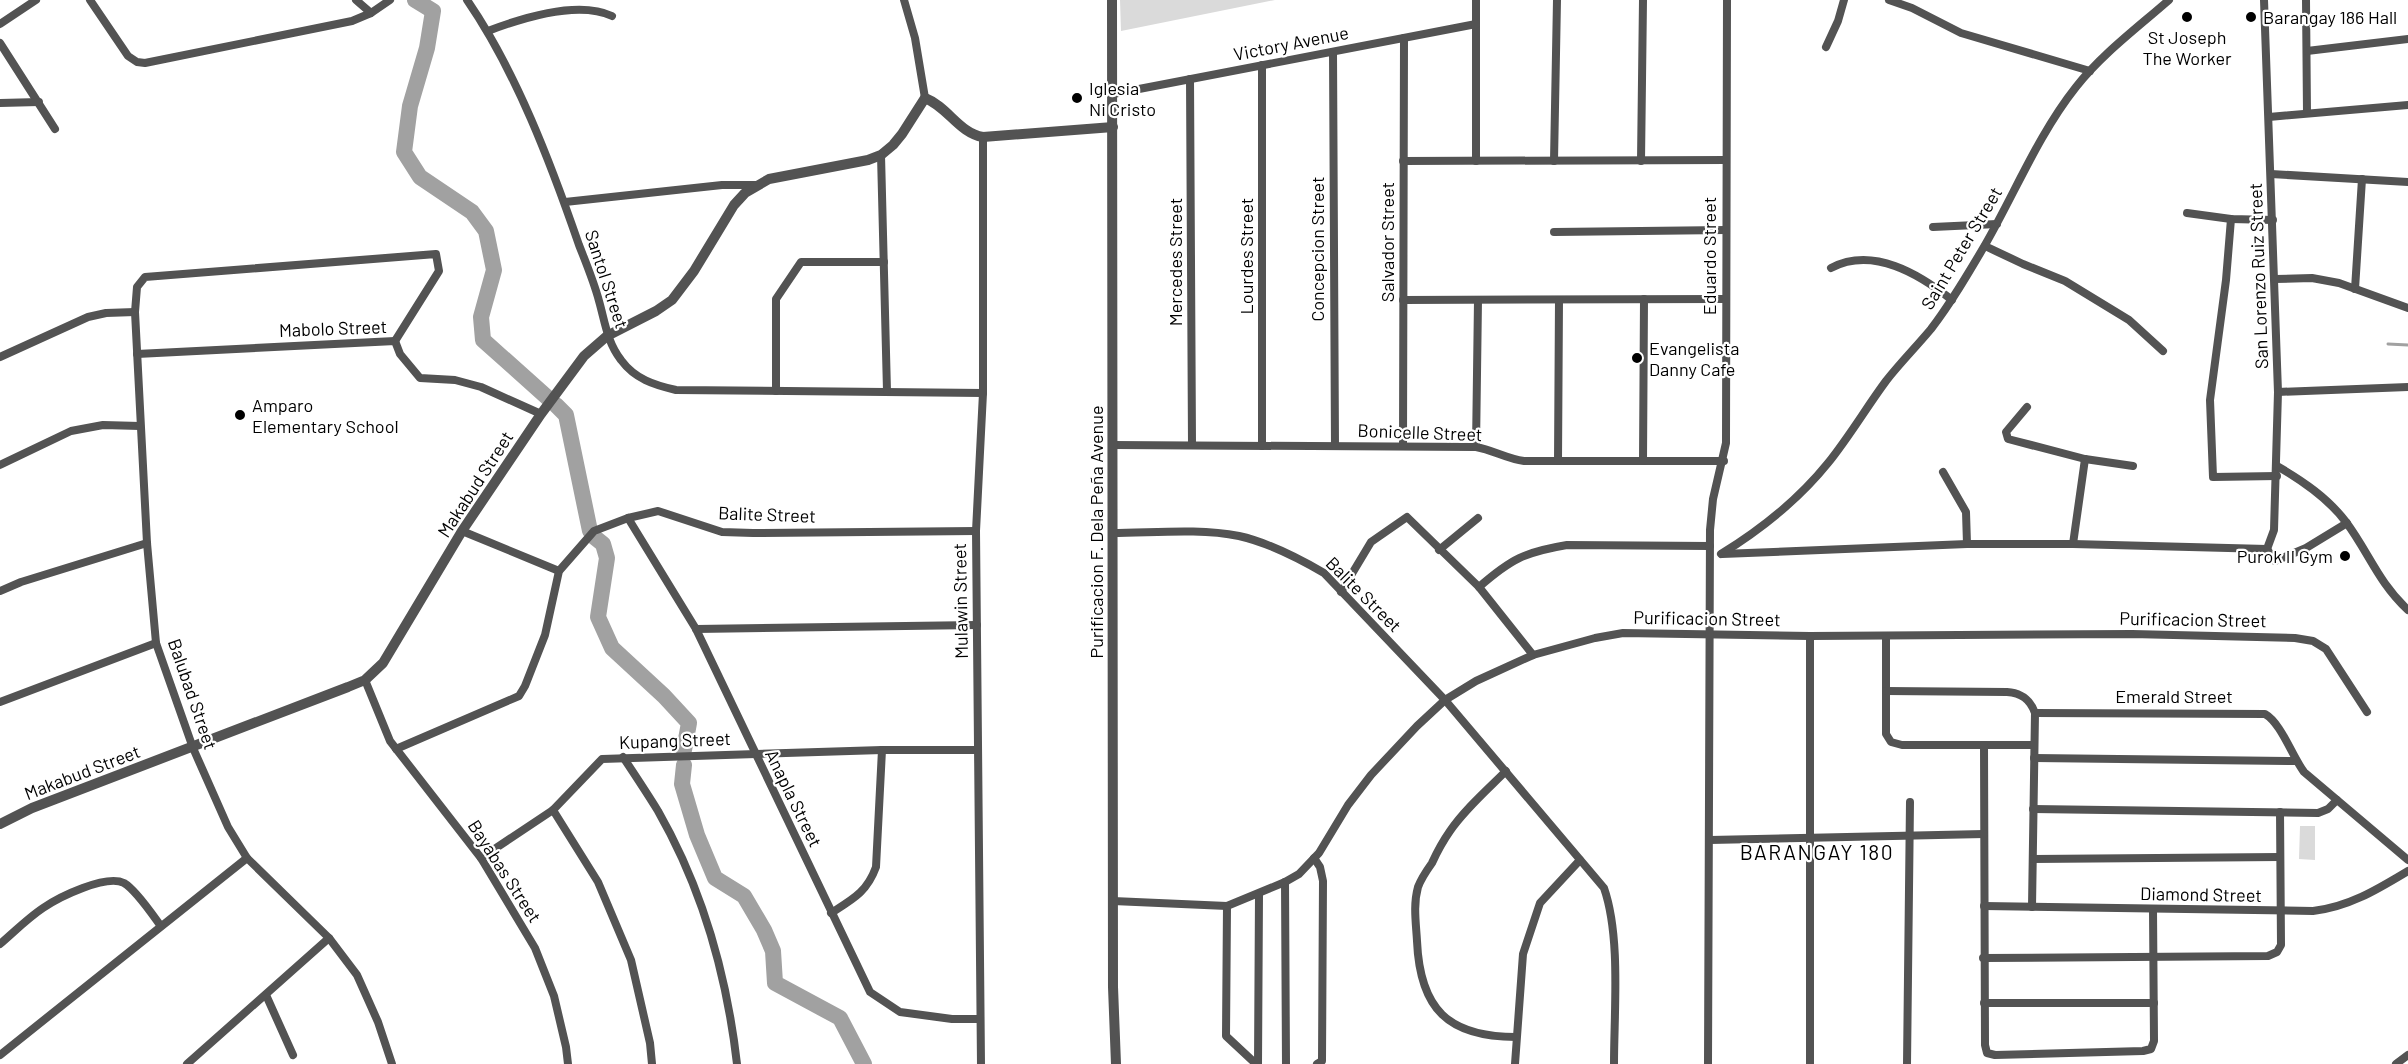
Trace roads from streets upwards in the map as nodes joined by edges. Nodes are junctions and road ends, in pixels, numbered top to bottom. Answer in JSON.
{"nodes":[{"id":1,"x":36,"y":0,"type":"edge"},
{"id":2,"x":90,"y":0,"type":"edge"},
{"id":3,"x":356,"y":0,"type":"edge"},
{"id":4,"x":390,"y":0,"type":"edge"},
{"id":5,"x":467,"y":0,"type":"edge"},
{"id":6,"x":904,"y":0,"type":"edge"},
{"id":7,"x":1112,"y":0,"type":"edge"},
{"id":8,"x":1476,"y":0,"type":"edge"},
{"id":9,"x":1557,"y":0,"type":"edge"},
{"id":10,"x":1643,"y":0,"type":"edge"},
{"id":11,"x":1727,"y":0,"type":"edge"},
{"id":12,"x":1844,"y":0,"type":"edge"},
{"id":13,"x":1889,"y":0,"type":"edge"},
{"id":14,"x":2169,"y":0,"type":"edge"},
{"id":15,"x":2264,"y":0,"type":"edge"},
{"id":16,"x":2306,"y":0,"type":"edge"},
{"id":17,"x":371,"y":13,"type":"junction"},
{"id":18,"x":612,"y":15,"type":"dead end"},
{"id":19,"x":0,"y":24,"type":"edge"},
{"id":20,"x":1476,"y":24,"type":"junction"},
{"id":21,"x":488,"y":31,"type":"junction"},
{"id":22,"x":1404,"y":38,"type":"junction"},
{"id":23,"x":2408,"y":39,"type":"edge"},
{"id":24,"x":0,"y":43,"type":"edge"},
{"id":25,"x":1826,"y":46,"type":"dead end"},
{"id":26,"x":2307,"y":51,"type":"junction"},
{"id":27,"x":1332,"y":52,"type":"junction"},
{"id":28,"x":1262,"y":65,"type":"junction"},
{"id":29,"x":2090,"y":71,"type":"junction"},
{"id":30,"x":1190,"y":79,"type":"junction"},
{"id":31,"x":1113,"y":94,"type":"junction"},
{"id":32,"x":925,"y":98,"type":"junction"},
{"id":33,"x":39,"y":102,"type":"junction"},
{"id":34,"x":0,"y":103,"type":"edge"},
{"id":35,"x":2408,"y":105,"type":"edge"},
{"id":36,"x":2307,"y":113,"type":"junction"},
{"id":37,"x":2269,"y":117,"type":"junction"},
{"id":38,"x":1113,"y":127,"type":"junction"},
{"id":39,"x":55,"y":129,"type":"dead end"},
{"id":40,"x":982,"y":137,"type":"junction"},
{"id":41,"x":881,"y":154,"type":"junction"},
{"id":42,"x":1726,"y":160,"type":"junction"},
{"id":43,"x":1403,"y":161,"type":"junction"},
{"id":44,"x":1476,"y":161,"type":"junction"},
{"id":45,"x":1554,"y":161,"type":"junction"},
{"id":46,"x":1641,"y":161,"type":"junction"},
{"id":47,"x":2271,"y":174,"type":"junction"},
{"id":48,"x":2362,"y":179,"type":"junction"},
{"id":49,"x":2408,"y":182,"type":"edge"},
{"id":50,"x":757,"y":185,"type":"junction"},
{"id":51,"x":565,"y":202,"type":"junction"},
{"id":52,"x":2187,"y":213,"type":"dead end"},
{"id":53,"x":2231,"y":219,"type":"junction"},
{"id":54,"x":2273,"y":220,"type":"junction"},
{"id":55,"x":1997,"y":224,"type":"junction"},
{"id":56,"x":1933,"y":227,"type":"dead end"},
{"id":57,"x":1726,"y":230,"type":"junction"},
{"id":58,"x":1554,"y":232,"type":"dead end"},
{"id":59,"x":1985,"y":246,"type":"junction"},
{"id":60,"x":884,"y":262,"type":"junction"},
{"id":61,"x":1831,"y":268,"type":"dead end"},
{"id":62,"x":2275,"y":279,"type":"junction"},
{"id":63,"x":2355,"y":289,"type":"junction"},
{"id":64,"x":1644,"y":299,"type":"junction"},
{"id":65,"x":1725,"y":299,"type":"junction"},
{"id":66,"x":1403,"y":300,"type":"junction"},
{"id":67,"x":1478,"y":300,"type":"junction"},
{"id":68,"x":1559,"y":300,"type":"junction"},
{"id":69,"x":1952,"y":300,"type":"junction"},
{"id":70,"x":2408,"y":308,"type":"edge"},
{"id":71,"x":135,"y":312,"type":"junction"},
{"id":72,"x":607,"y":336,"type":"junction"},
{"id":73,"x":395,"y":341,"type":"junction"},
{"id":74,"x":2163,"y":351,"type":"dead end"},
{"id":75,"x":137,"y":354,"type":"junction"},
{"id":76,"x":0,"y":357,"type":"edge"},
{"id":77,"x":2408,"y":387,"type":"edge"},
{"id":78,"x":776,"y":391,"type":"junction"},
{"id":79,"x":887,"y":391,"type":"junction"},
{"id":80,"x":2278,"y":392,"type":"junction"},
{"id":81,"x":983,"y":393,"type":"junction"},
{"id":82,"x":2027,"y":407,"type":"dead end"},
{"id":83,"x":541,"y":414,"type":"junction"},
{"id":84,"x":140,"y":426,"type":"junction"},
{"id":85,"x":1113,"y":445,"type":"junction"},
{"id":86,"x":1192,"y":446,"type":"junction"},
{"id":87,"x":1262,"y":446,"type":"junction"},
{"id":88,"x":1335,"y":446,"type":"junction"},
{"id":89,"x":1403,"y":446,"type":"junction"},
{"id":90,"x":1476,"y":447,"type":"junction"},
{"id":91,"x":2085,"y":459,"type":"junction"},
{"id":92,"x":1558,"y":461,"type":"junction"},
{"id":93,"x":1643,"y":461,"type":"junction"},
{"id":94,"x":1724,"y":461,"type":"junction"},
{"id":95,"x":0,"y":465,"type":"edge"},
{"id":96,"x":2133,"y":466,"type":"dead end"},
{"id":97,"x":2277,"y":466,"type":"junction"},
{"id":98,"x":1943,"y":472,"type":"dead end"},
{"id":99,"x":2277,"y":476,"type":"junction"},
{"id":100,"x":628,"y":518,"type":"junction"},
{"id":101,"x":1478,"y":518,"type":"dead end"},
{"id":102,"x":2348,"y":523,"type":"junction"},
{"id":103,"x":462,"y":531,"type":"junction"},
{"id":104,"x":976,"y":531,"type":"junction"},
{"id":105,"x":1112,"y":533,"type":"junction"},
{"id":106,"x":147,"y":543,"type":"junction"},
{"id":107,"x":1967,"y":544,"type":"junction"},
{"id":108,"x":2073,"y":544,"type":"junction"},
{"id":109,"x":1710,"y":546,"type":"junction"},
{"id":110,"x":2267,"y":549,"type":"junction"},
{"id":111,"x":1439,"y":550,"type":"junction"},
{"id":112,"x":1721,"y":554,"type":"junction"},
{"id":113,"x":1710,"y":558,"type":"junction"},
{"id":114,"x":559,"y":571,"type":"junction"},
{"id":115,"x":1479,"y":587,"type":"junction"},
{"id":116,"x":0,"y":591,"type":"edge"},
{"id":117,"x":1341,"y":592,"type":"junction"},
{"id":118,"x":2408,"y":610,"type":"edge"},
{"id":119,"x":977,"y":625,"type":"junction"},
{"id":120,"x":696,"y":629,"type":"junction"},
{"id":121,"x":1711,"y":635,"type":"junction"},
{"id":122,"x":1810,"y":636,"type":"junction"},
{"id":123,"x":1886,"y":636,"type":"junction"},
{"id":124,"x":156,"y":643,"type":"junction"},
{"id":125,"x":1533,"y":655,"type":"junction"},
{"id":126,"x":365,"y":680,"type":"junction"},
{"id":127,"x":1886,"y":691,"type":"junction"},
{"id":128,"x":1445,"y":700,"type":"junction"},
{"id":129,"x":0,"y":702,"type":"edge"},
{"id":130,"x":2367,"y":712,"type":"dead end"},
{"id":131,"x":2035,"y":713,"type":"junction"},
{"id":132,"x":1984,"y":745,"type":"junction"},
{"id":133,"x":2034,"y":745,"type":"junction"},
{"id":134,"x":193,"y":748,"type":"junction"},
{"id":135,"x":396,"y":749,"type":"junction"},
{"id":136,"x":882,"y":750,"type":"junction"},
{"id":137,"x":977,"y":750,"type":"junction"},
{"id":138,"x":754,"y":754,"type":"junction"},
{"id":139,"x":623,"y":757,"type":"junction"},
{"id":140,"x":2034,"y":758,"type":"junction"},
{"id":141,"x":2296,"y":761,"type":"junction"},
{"id":142,"x":1506,"y":771,"type":"junction"},
{"id":143,"x":2337,"y":800,"type":"junction"},
{"id":144,"x":1910,"y":802,"type":"dead end"},
{"id":145,"x":2033,"y":809,"type":"junction"},
{"id":146,"x":553,"y":810,"type":"junction"},
{"id":147,"x":2280,"y":812,"type":"junction"},
{"id":148,"x":0,"y":824,"type":"edge"},
{"id":149,"x":1984,"y":834,"type":"junction"},
{"id":150,"x":1910,"y":835,"type":"junction"},
{"id":151,"x":1810,"y":838,"type":"junction"},
{"id":152,"x":1710,"y":840,"type":"junction"},
{"id":153,"x":2280,"y":857,"type":"junction"},
{"id":154,"x":247,"y":858,"type":"junction"},
{"id":155,"x":481,"y":858,"type":"junction"},
{"id":156,"x":1314,"y":858,"type":"junction"},
{"id":157,"x":2033,"y":859,"type":"junction"},
{"id":158,"x":1580,"y":860,"type":"junction"},
{"id":159,"x":2408,"y":860,"type":"edge"},
{"id":160,"x":2408,"y":871,"type":"edge"},
{"id":161,"x":1285,"y":882,"type":"junction"},
{"id":162,"x":1258,"y":895,"type":"junction"},
{"id":163,"x":1113,"y":902,"type":"junction"},
{"id":164,"x":1227,"y":906,"type":"junction"},
{"id":165,"x":1984,"y":906,"type":"junction"},
{"id":166,"x":2032,"y":907,"type":"junction"},
{"id":167,"x":2153,"y":910,"type":"junction"},
{"id":168,"x":2281,"y":911,"type":"junction"},
{"id":169,"x":831,"y":913,"type":"junction"},
{"id":170,"x":160,"y":926,"type":"junction"},
{"id":171,"x":329,"y":938,"type":"junction"},
{"id":172,"x":0,"y":944,"type":"edge"},
{"id":173,"x":2153,"y":957,"type":"junction"},
{"id":174,"x":1983,"y":958,"type":"junction"},
{"id":175,"x":266,"y":995,"type":"junction"},
{"id":176,"x":1984,"y":1003,"type":"junction"},
{"id":177,"x":2154,"y":1003,"type":"junction"},
{"id":178,"x":980,"y":1019,"type":"junction"},
{"id":179,"x":1516,"y":1037,"type":"junction"},
{"id":180,"x":0,"y":1055,"type":"edge"},
{"id":181,"x":293,"y":1055,"type":"dead end"},
{"id":182,"x":2408,"y":1055,"type":"edge"},
{"id":183,"x":187,"y":1064,"type":"edge"},
{"id":184,"x":392,"y":1064,"type":"edge"},
{"id":185,"x":568,"y":1064,"type":"edge"},
{"id":186,"x":652,"y":1064,"type":"edge"},
{"id":187,"x":737,"y":1064,"type":"edge"},
{"id":188,"x":981,"y":1064,"type":"edge"},
{"id":189,"x":1116,"y":1064,"type":"edge"},
{"id":190,"x":1257,"y":1064,"type":"edge"},
{"id":191,"x":1286,"y":1064,"type":"edge"},
{"id":192,"x":1317,"y":1064,"type":"edge"},
{"id":193,"x":1515,"y":1064,"type":"edge"},
{"id":194,"x":1614,"y":1064,"type":"edge"},
{"id":195,"x":1708,"y":1064,"type":"edge"},
{"id":196,"x":1810,"y":1064,"type":"edge"},
{"id":197,"x":1907,"y":1064,"type":"edge"},
{"id":198,"x":2396,"y":1064,"type":"edge"}],
"edges":[{"from":1,"to":19,"type":"street"},
{"from":2,"to":17,"type":"street"},
{"from":3,"to":17,"type":"street"},
{"from":4,"to":17,"type":"street"},
{"from":5,"to":21,"type":"street","name":"Santol Street"},
{"from":6,"to":32,"type":"street"},
{"from":7,"to":31,"type":"street","name":"Purificacion F. Dela Peña Avenue"},
{"from":8,"to":20,"type":"street"},
{"from":9,"to":45,"type":"street"},
{"from":10,"to":46,"type":"street"},
{"from":11,"to":42,"type":"street","name":"Eduardo Street"},
{"from":12,"to":25,"type":"street"},
{"from":13,"to":29,"type":"street"},
{"from":14,"to":29,"type":"street","name":"Saint Peter Street"},
{"from":15,"to":37,"type":"street","name":"San Lorenzo Ruiz Street"},
{"from":16,"to":26,"type":"street"},
{"from":18,"to":21,"type":"street"},
{"from":20,"to":22,"type":"street","name":"Victory Avenue"},
{"from":20,"to":44,"type":"street"},
{"from":21,"to":51,"type":"street","name":"Santol Street"},
{"from":22,"to":27,"type":"street","name":"Victory Avenue"},
{"from":22,"to":43,"type":"street","name":"Salvador Street"},
{"from":23,"to":26,"type":"street"},
{"from":24,"to":33,"type":"street"},
{"from":26,"to":36,"type":"street"},
{"from":27,"to":28,"type":"street","name":"Victory Avenue"},
{"from":27,"to":88,"type":"street","name":"Concepcion Street"},
{"from":28,"to":30,"type":"street","name":"Victory Avenue"},
{"from":28,"to":87,"type":"street","name":"Lourdes Street"},
{"from":29,"to":55,"type":"street","name":"Saint Peter Street"},
{"from":30,"to":31,"type":"street","name":"Victory Avenue"},
{"from":30,"to":86,"type":"street","name":"Mercedes Street"},
{"from":31,"to":38,"type":"street","name":"Purificacion F. Dela Peña Avenue"},
{"from":32,"to":40,"type":"street"},
{"from":32,"to":41,"type":"street","name":"Makabud Street"},
{"from":33,"to":34,"type":"street"},
{"from":33,"to":39,"type":"street"},
{"from":35,"to":36,"type":"street"},
{"from":36,"to":37,"type":"street"},
{"from":37,"to":47,"type":"street","name":"San Lorenzo Ruiz Street"},
{"from":38,"to":40,"type":"street"},
{"from":38,"to":85,"type":"street","name":"Purificacion F. Dela Peña Avenue"},
{"from":40,"to":81,"type":"street","name":"Mulawin Street"},
{"from":41,"to":50,"type":"street","name":"Makabud Street"},
{"from":41,"to":60,"type":"street"},
{"from":42,"to":46,"type":"street"},
{"from":42,"to":57,"type":"street","name":"Eduardo Street"},
{"from":43,"to":44,"type":"street"},
{"from":43,"to":66,"type":"street","name":"Salvador Street"},
{"from":44,"to":45,"type":"street"},
{"from":45,"to":46,"type":"street"},
{"from":47,"to":48,"type":"street"},
{"from":47,"to":54,"type":"street","name":"San Lorenzo Ruiz Street"},
{"from":48,"to":49,"type":"street"},
{"from":48,"to":63,"type":"street"},
{"from":50,"to":51,"type":"street"},
{"from":50,"to":72,"type":"street","name":"Makabud Street"},
{"from":51,"to":72,"type":"street","name":"Santol Street"},
{"from":52,"to":53,"type":"street"},
{"from":53,"to":54,"type":"street"},
{"from":53,"to":99,"type":"street"},
{"from":54,"to":62,"type":"street","name":"San Lorenzo Ruiz Street"},
{"from":55,"to":56,"type":"street"},
{"from":55,"to":59,"type":"street","name":"Saint Peter Street"},
{"from":57,"to":58,"type":"street"},
{"from":57,"to":65,"type":"street","name":"Eduardo Street"},
{"from":59,"to":69,"type":"street","name":"Saint Peter Street"},
{"from":59,"to":74,"type":"street"},
{"from":60,"to":78,"type":"street"},
{"from":60,"to":79,"type":"street"},
{"from":61,"to":69,"type":"street"},
{"from":62,"to":63,"type":"street"},
{"from":62,"to":80,"type":"street","name":"San Lorenzo Ruiz Street"},
{"from":63,"to":70,"type":"street"},
{"from":64,"to":65,"type":"street"},
{"from":64,"to":68,"type":"street"},
{"from":64,"to":93,"type":"street"},
{"from":65,"to":94,"type":"street","name":"Eduardo Street"},
{"from":66,"to":67,"type":"street"},
{"from":66,"to":89,"type":"street","name":"Salvador Street"},
{"from":67,"to":68,"type":"street"},
{"from":67,"to":90,"type":"street"},
{"from":68,"to":92,"type":"street"},
{"from":69,"to":112,"type":"street","name":"Saint Peter Street"},
{"from":71,"to":73,"type":"street","name":"Balubad Street"},
{"from":71,"to":75,"type":"street","name":"Balubad Street"},
{"from":71,"to":76,"type":"street"},
{"from":72,"to":78,"type":"street","name":"Santol Street"},
{"from":72,"to":83,"type":"street","name":"Makabud Street"},
{"from":73,"to":75,"type":"street","name":"Mabolo Street"},
{"from":73,"to":83,"type":"street","name":"Mabolo Street"},
{"from":75,"to":84,"type":"street","name":"Balubad Street"},
{"from":77,"to":80,"type":"street"},
{"from":78,"to":79,"type":"street","name":"Santol Street"},
{"from":79,"to":81,"type":"street","name":"Santol Street"},
{"from":80,"to":97,"type":"street","name":"San Lorenzo Ruiz Street"},
{"from":81,"to":104,"type":"street","name":"Mulawin Street"},
{"from":82,"to":91,"type":"street"},
{"from":83,"to":103,"type":"street","name":"Makabud Street"},
{"from":84,"to":95,"type":"street"},
{"from":84,"to":106,"type":"street","name":"Balubad Street"},
{"from":85,"to":86,"type":"street","name":"Bonicelle Street"},
{"from":85,"to":105,"type":"street","name":"Purificacion F. Dela Peña Avenue"},
{"from":86,"to":87,"type":"street","name":"Bonicelle Street"},
{"from":87,"to":88,"type":"street","name":"Bonicelle Street"},
{"from":88,"to":89,"type":"street","name":"Bonicelle Street"},
{"from":89,"to":90,"type":"street","name":"Bonicelle Street"},
{"from":90,"to":92,"type":"street","name":"Bonicelle Street"},
{"from":91,"to":96,"type":"street"},
{"from":91,"to":108,"type":"street"},
{"from":92,"to":93,"type":"street","name":"Bonicelle Street"},
{"from":93,"to":94,"type":"street","name":"Bonicelle Street"},
{"from":94,"to":109,"type":"street","name":"Eduardo Street"},
{"from":97,"to":99,"type":"street","name":"San Lorenzo Ruiz Street"},
{"from":97,"to":102,"type":"street"},
{"from":98,"to":107,"type":"street"},
{"from":99,"to":110,"type":"street","name":"San Lorenzo Ruiz Street"},
{"from":100,"to":104,"type":"street","name":"Balite Street"},
{"from":100,"to":114,"type":"street","name":"Balite Street"},
{"from":100,"to":120,"type":"street","name":"Anapla Street"},
{"from":101,"to":111,"type":"street"},
{"from":102,"to":110,"type":"street"},
{"from":102,"to":118,"type":"street"},
{"from":103,"to":114,"type":"street"},
{"from":103,"to":126,"type":"street","name":"Makabud Street"},
{"from":104,"to":119,"type":"street","name":"Mulawin Street"},
{"from":105,"to":117,"type":"street","name":"Balite Street"},
{"from":105,"to":163,"type":"street","name":"Purificacion F. Dela Peña Avenue"},
{"from":106,"to":116,"type":"street"},
{"from":106,"to":124,"type":"street","name":"Balubad Street"},
{"from":107,"to":108,"type":"street"},
{"from":107,"to":112,"type":"street"},
{"from":108,"to":110,"type":"street"},
{"from":109,"to":113,"type":"street","name":"Eduardo Street"},
{"from":109,"to":115,"type":"street"},
{"from":111,"to":115,"type":"street"},
{"from":111,"to":117,"type":"street"},
{"from":112,"to":113,"type":"street"},
{"from":113,"to":121,"type":"street","name":"Eduardo Street"},
{"from":114,"to":135,"type":"street","name":"Balite Street"},
{"from":115,"to":125,"type":"street"},
{"from":117,"to":128,"type":"street","name":"Balite Street"},
{"from":119,"to":120,"type":"street"},
{"from":119,"to":137,"type":"street","name":"Mulawin Street"},
{"from":120,"to":138,"type":"street","name":"Anapla Street"},
{"from":121,"to":122,"type":"street","name":"Purificacion Street"},
{"from":121,"to":125,"type":"street","name":"Purificacion Street"},
{"from":121,"to":152,"type":"street","name":"Eduardo Street"},
{"from":122,"to":123,"type":"street","name":"Purificacion Street"},
{"from":122,"to":151,"type":"street"},
{"from":123,"to":127,"type":"street"},
{"from":123,"to":130,"type":"street","name":"Purificacion Street"},
{"from":124,"to":129,"type":"street"},
{"from":124,"to":134,"type":"street","name":"Balubad Street"},
{"from":125,"to":128,"type":"street","name":"Purificacion Street"},
{"from":126,"to":134,"type":"street","name":"Makabud Street"},
{"from":126,"to":135,"type":"street","name":"Bayabas Street"},
{"from":127,"to":131,"type":"street"},
{"from":127,"to":132,"type":"street"},
{"from":128,"to":142,"type":"street","name":"Balite Street"},
{"from":128,"to":156,"type":"street","name":"Purificacion Street"},
{"from":131,"to":133,"type":"street"},
{"from":131,"to":141,"type":"street","name":"Emerald Street"},
{"from":132,"to":133,"type":"street"},
{"from":132,"to":149,"type":"street"},
{"from":133,"to":140,"type":"street"},
{"from":134,"to":148,"type":"street","name":"Makabud Street"},
{"from":134,"to":154,"type":"street","name":"Balubad Street"},
{"from":135,"to":155,"type":"street","name":"Bayabas Street"},
{"from":136,"to":137,"type":"street","name":"Kupang Street"},
{"from":136,"to":138,"type":"street","name":"Kupang Street"},
{"from":136,"to":169,"type":"street"},
{"from":137,"to":178,"type":"street","name":"Mulawin Street"},
{"from":138,"to":139,"type":"street","name":"Kupang Street"},
{"from":138,"to":169,"type":"street","name":"Anapla Street"},
{"from":139,"to":146,"type":"street","name":"Kupang Street"},
{"from":139,"to":187,"type":"street"},
{"from":140,"to":141,"type":"street"},
{"from":140,"to":145,"type":"street"},
{"from":141,"to":143,"type":"street","name":"Emerald Street"},
{"from":142,"to":158,"type":"street","name":"Balite Street"},
{"from":142,"to":179,"type":"street"},
{"from":143,"to":147,"type":"street"},
{"from":143,"to":159,"type":"street","name":"Emerald Street"},
{"from":144,"to":150,"type":"street"},
{"from":145,"to":147,"type":"street"},
{"from":145,"to":157,"type":"street"},
{"from":146,"to":155,"type":"street","name":"Kupang Street"},
{"from":146,"to":186,"type":"street"},
{"from":147,"to":153,"type":"street"},
{"from":149,"to":150,"type":"street"},
{"from":149,"to":165,"type":"street"},
{"from":150,"to":151,"type":"street"},
{"from":150,"to":197,"type":"street"},
{"from":151,"to":152,"type":"street"},
{"from":151,"to":196,"type":"street"},
{"from":152,"to":195,"type":"street","name":"Eduardo Street"},
{"from":153,"to":157,"type":"street"},
{"from":153,"to":168,"type":"street"},
{"from":154,"to":170,"type":"street"},
{"from":154,"to":171,"type":"street","name":"Balubad Street"},
{"from":155,"to":185,"type":"street","name":"Bayabas Street"},
{"from":156,"to":161,"type":"street","name":"Purificacion Street"},
{"from":156,"to":192,"type":"street"},
{"from":157,"to":166,"type":"street"},
{"from":158,"to":179,"type":"street"},
{"from":158,"to":194,"type":"street"},
{"from":160,"to":168,"type":"street","name":"Diamond Street"},
{"from":161,"to":162,"type":"street","name":"Purificacion Street"},
{"from":161,"to":191,"type":"street"},
{"from":162,"to":164,"type":"street","name":"Purificacion Street"},
{"from":162,"to":190,"type":"street"},
{"from":163,"to":164,"type":"street","name":"Purificacion Street"},
{"from":163,"to":189,"type":"street","name":"Purificacion F. Dela Peña Avenue"},
{"from":164,"to":190,"type":"street"},
{"from":165,"to":166,"type":"street","name":"Diamond Street"},
{"from":165,"to":174,"type":"street"},
{"from":166,"to":167,"type":"street","name":"Diamond Street"},
{"from":167,"to":168,"type":"street","name":"Diamond Street"},
{"from":167,"to":173,"type":"street"},
{"from":168,"to":173,"type":"street"},
{"from":169,"to":178,"type":"street","name":"Anapla Street"},
{"from":170,"to":172,"type":"street"},
{"from":170,"to":180,"type":"street"},
{"from":171,"to":175,"type":"street"},
{"from":171,"to":184,"type":"street","name":"Balubad Street"},
{"from":173,"to":174,"type":"street"},
{"from":173,"to":177,"type":"street"},
{"from":174,"to":176,"type":"street"},
{"from":175,"to":181,"type":"street"},
{"from":175,"to":183,"type":"street"},
{"from":176,"to":177,"type":"street"},
{"from":176,"to":177,"type":"street"},
{"from":178,"to":188,"type":"street","name":"Mulawin Street"},
{"from":179,"to":193,"type":"street"},
{"from":182,"to":198,"type":"street"}]}
